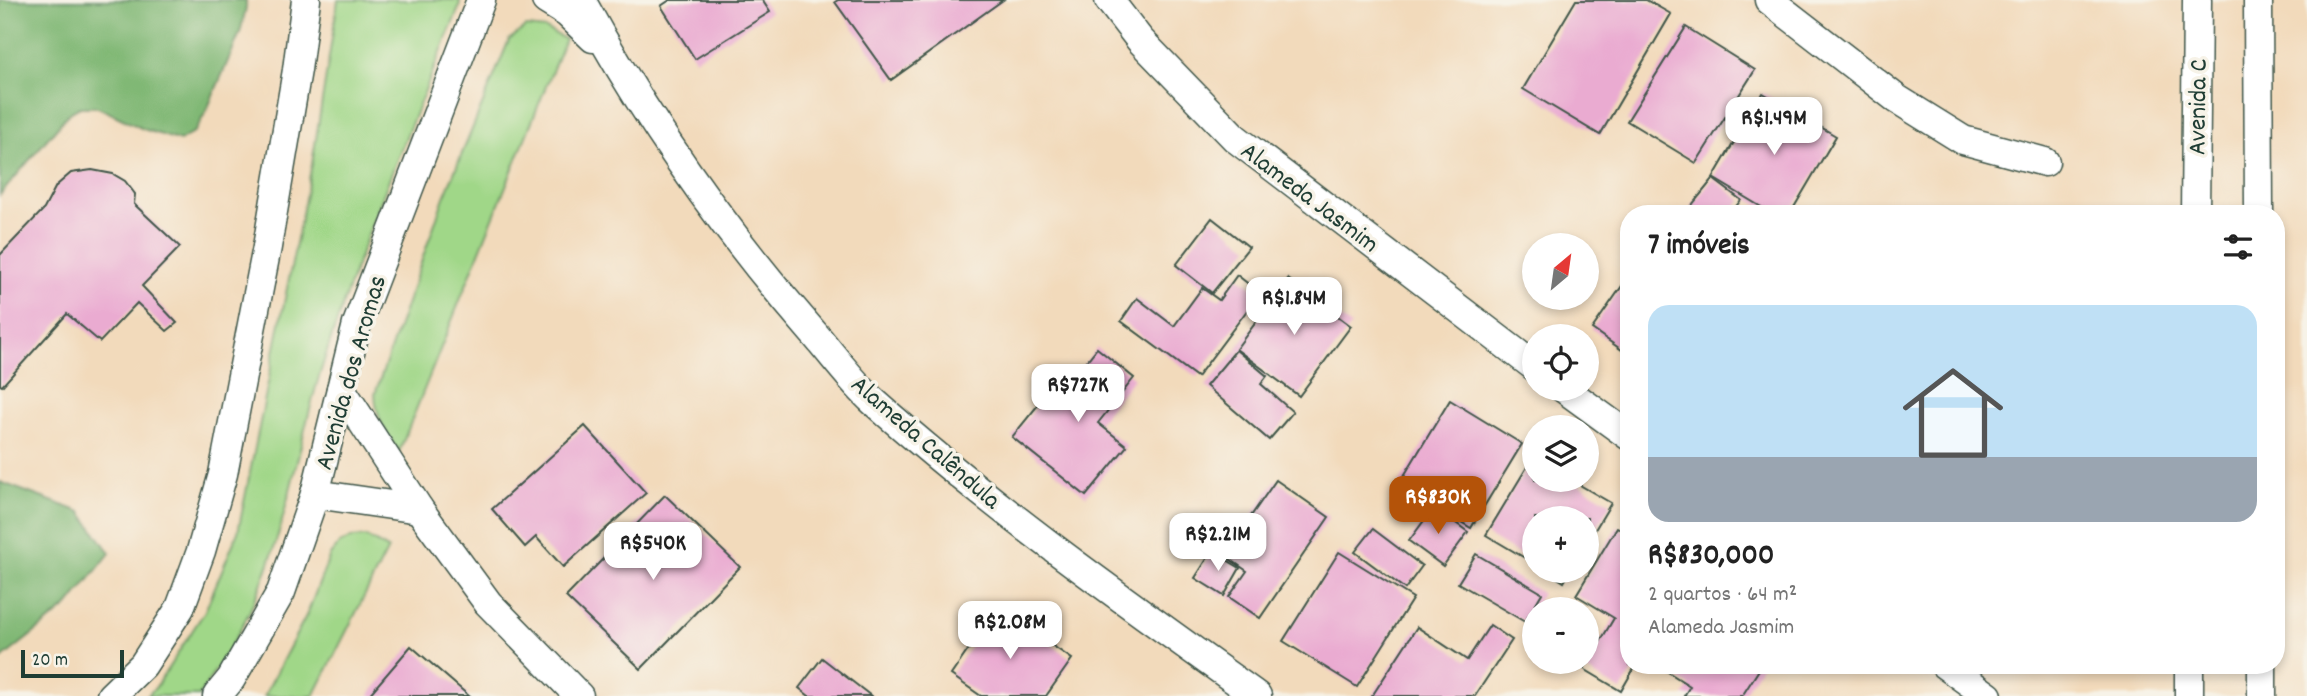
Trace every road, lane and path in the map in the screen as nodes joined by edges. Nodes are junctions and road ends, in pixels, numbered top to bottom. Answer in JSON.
{"nodes":[{"id":1,"x":306,"y":0,"type":"edge"},
{"id":2,"x":481,"y":0,"type":"edge"},
{"id":3,"x":546,"y":0,"type":"edge"},
{"id":4,"x":581,"y":0,"type":"edge"},
{"id":5,"x":1109,"y":0,"type":"edge"},
{"id":6,"x":1769,"y":0,"type":"edge"},
{"id":7,"x":2197,"y":0,"type":"edge"},
{"id":8,"x":2258,"y":0,"type":"edge"},
{"id":9,"x":611,"y":54,"type":"junction"},
{"id":10,"x":2045,"y":162,"type":"dead end"},
{"id":11,"x":2195,"y":205,"type":"edge"},
{"id":12,"x":2259,"y":205,"type":"edge"},
{"id":13,"x":1522,"y":357,"type":"edge"},
{"id":14,"x":341,"y":389,"type":"junction"},
{"id":15,"x":1581,"y":401,"type":"edge"},
{"id":16,"x":1620,"y":429,"type":"edge"},
{"id":17,"x":315,"y":494,"type":"junction"},
{"id":18,"x":419,"y":509,"type":"junction"},
{"id":19,"x":1957,"y":674,"type":"edge"},
{"id":20,"x":2189,"y":674,"type":"edge"},
{"id":21,"x":2262,"y":674,"type":"edge"},
{"id":22,"x":111,"y":696,"type":"edge"},
{"id":23,"x":217,"y":696,"type":"edge"},
{"id":24,"x":579,"y":696,"type":"edge"},
{"id":25,"x":1256,"y":696,"type":"edge"},
{"id":26,"x":1988,"y":696,"type":"edge"},
{"id":27,"x":2189,"y":696,"type":"edge"},
{"id":28,"x":2262,"y":696,"type":"edge"}],
"edges":[{"from":1,"to":22,"type":"street"},
{"from":2,"to":14,"type":"street","name":"Avenida dos Aromas"},
{"from":3,"to":9,"type":"street","name":"Alameda Calêndula"},
{"from":4,"to":9,"type":"street","name":"Alameda Calêndula"},
{"from":5,"to":13,"type":"street","name":"Alameda Jasmim"},
{"from":6,"to":10,"type":"street"},
{"from":7,"to":11,"type":"street","name":"Avenida C"},
{"from":8,"to":12,"type":"street"},
{"from":9,"to":25,"type":"street","name":"Alameda Calêndula"},
{"from":14,"to":17,"type":"street","name":"Avenida dos Aromas"},
{"from":14,"to":18,"type":"street"},
{"from":15,"to":16,"type":"street"},
{"from":17,"to":18,"type":"street"},
{"from":17,"to":23,"type":"street","name":"Avenida dos Aromas"},
{"from":18,"to":24,"type":"street"},
{"from":19,"to":26,"type":"street"},
{"from":20,"to":27,"type":"street"},
{"from":21,"to":28,"type":"street"}]}
